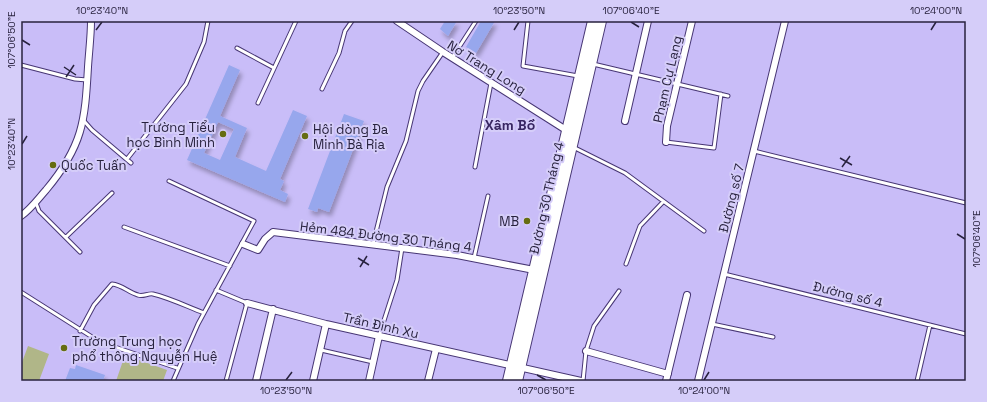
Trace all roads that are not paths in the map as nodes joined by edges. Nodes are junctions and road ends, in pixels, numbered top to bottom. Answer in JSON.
{"nodes":[{"id":1,"x":91,"y":21,"type":"edge"},
{"id":2,"x":208,"y":21,"type":"edge"},
{"id":3,"x":296,"y":21,"type":"edge"},
{"id":4,"x":352,"y":21,"type":"edge"},
{"id":5,"x":397,"y":21,"type":"edge"},
{"id":6,"x":476,"y":21,"type":"edge"},
{"id":7,"x":528,"y":21,"type":"edge"},
{"id":8,"x":593,"y":21,"type":"edge"},
{"id":9,"x":601,"y":21,"type":"edge"},
{"id":10,"x":648,"y":21,"type":"edge"},
{"id":11,"x":692,"y":21,"type":"edge"},
{"id":12,"x":785,"y":21,"type":"edge"},
{"id":13,"x":237,"y":48,"type":"dead end"},
{"id":14,"x":443,"y":52,"type":"junction"},
{"id":15,"x":452,"y":58,"type":"junction"},
{"id":16,"x":591,"y":63,"type":"junction"},
{"id":17,"x":21,"y":65,"type":"edge"},
{"id":18,"x":274,"y":68,"type":"junction"},
{"id":19,"x":636,"y":73,"type":"junction"},
{"id":20,"x":579,"y":76,"type":"junction"},
{"id":21,"x":88,"y":80,"type":"junction"},
{"id":22,"x":492,"y":83,"type":"junction"},
{"id":23,"x":677,"y":84,"type":"junction"},
{"id":24,"x":322,"y":89,"type":"dead end"},
{"id":25,"x":721,"y":94,"type":"junction"},
{"id":26,"x":728,"y":96,"type":"dead end"},
{"id":27,"x":258,"y":103,"type":"dead end"},
{"id":28,"x":84,"y":120,"type":"junction"},
{"id":29,"x":625,"y":121,"type":"dead end"},
{"id":30,"x":571,"y":131,"type":"junction"},
{"id":31,"x":666,"y":142,"type":"joint"},
{"id":32,"x":568,"y":146,"type":"junction"},
{"id":33,"x":754,"y":151,"type":"junction"},
{"id":34,"x":127,"y":159,"type":"junction"},
{"id":35,"x":131,"y":163,"type":"dead end"},
{"id":36,"x":475,"y":167,"type":"dead end"},
{"id":37,"x":169,"y":181,"type":"dead end"},
{"id":38,"x":112,"y":193,"type":"dead end"},
{"id":39,"x":488,"y":196,"type":"dead end"},
{"id":40,"x":663,"y":202,"type":"junction"},
{"id":41,"x":36,"y":203,"type":"junction"},
{"id":42,"x":966,"y":203,"type":"edge"},
{"id":43,"x":21,"y":216,"type":"edge"},
{"id":44,"x":124,"y":227,"type":"dead end"},
{"id":45,"x":704,"y":232,"type":"dead end"},
{"id":46,"x":66,"y":237,"type":"junction"},
{"id":47,"x":244,"y":244,"type":"junction"},
{"id":48,"x":373,"y":245,"type":"junction"},
{"id":49,"x":402,"y":248,"type":"junction"},
{"id":50,"x":80,"y":252,"type":"dead end"},
{"id":51,"x":474,"y":258,"type":"junction"},
{"id":52,"x":626,"y":264,"type":"dead end"},
{"id":53,"x":230,"y":266,"type":"junction"},
{"id":54,"x":534,"y":270,"type":"junction"},
{"id":55,"x":724,"y":274,"type":"junction"},
{"id":56,"x":216,"y":290,"type":"junction"},
{"id":57,"x":619,"y":291,"type":"dead end"},
{"id":58,"x":21,"y":292,"type":"edge"},
{"id":59,"x":687,"y":295,"type":"dead end"},
{"id":60,"x":247,"y":302,"type":"junction"},
{"id":61,"x":273,"y":309,"type":"junction"},
{"id":62,"x":204,"y":313,"type":"junction"},
{"id":63,"x":326,"y":324,"type":"junction"},
{"id":64,"x":712,"y":324,"type":"junction"},
{"id":65,"x":930,"y":325,"type":"junction"},
{"id":66,"x":80,"y":331,"type":"junction"},
{"id":67,"x":966,"y":334,"type":"edge"},
{"id":68,"x":379,"y":336,"type":"junction"},
{"id":69,"x":773,"y":337,"type":"dead end"},
{"id":70,"x":436,"y":349,"type":"junction"},
{"id":71,"x":320,"y":350,"type":"junction"},
{"id":72,"x":586,"y":351,"type":"junction"},
{"id":73,"x":373,"y":362,"type":"junction"},
{"id":74,"x":516,"y":366,"type":"junction"},
{"id":75,"x":178,"y":368,"type":"junction"},
{"id":76,"x":668,"y":374,"type":"junction"},
{"id":77,"x":173,"y":381,"type":"edge"},
{"id":78,"x":226,"y":381,"type":"edge"},
{"id":79,"x":256,"y":381,"type":"edge"},
{"id":80,"x":314,"y":381,"type":"edge"},
{"id":81,"x":369,"y":381,"type":"edge"},
{"id":82,"x":428,"y":381,"type":"edge"},
{"id":83,"x":508,"y":381,"type":"edge"},
{"id":84,"x":517,"y":381,"type":"edge"},
{"id":85,"x":582,"y":381,"type":"edge"},
{"id":86,"x":666,"y":381,"type":"edge"},
{"id":87,"x":698,"y":381,"type":"edge"},
{"id":88,"x":917,"y":381,"type":"edge"}],
"edges":[{"from":1,"to":21,"type":"street"},
{"from":2,"to":34,"type":"lane"},
{"from":3,"to":18,"type":"lane"},
{"from":4,"to":24,"type":"lane"},
{"from":5,"to":14,"type":"street","name":"Nơ Trang Long"},
{"from":6,"to":15,"type":"lane"},
{"from":7,"to":20,"type":"lane"},
{"from":8,"to":20,"type":"main road","name":"Đường 30 Tháng 4"},
{"from":9,"to":16,"type":"main road","name":"Đường 30 Tháng 4"},
{"from":10,"to":19,"type":"street"},
{"from":11,"to":23,"type":"street","name":"Phạm Cự Lạng"},
{"from":12,"to":33,"type":"street","name":"Đường số 7"},
{"from":13,"to":18,"type":"lane"},
{"from":14,"to":15,"type":"street","name":"Nơ Trang Long"},
{"from":14,"to":48,"type":"lane"},
{"from":15,"to":22,"type":"street","name":"Nơ Trang Long"},
{"from":16,"to":19,"type":"lane"},
{"from":16,"to":30,"type":"main road","name":"Đường 30 Tháng 4"},
{"from":17,"to":21,"type":"lane"},
{"from":18,"to":27,"type":"lane"},
{"from":19,"to":23,"type":"lane"},
{"from":19,"to":29,"type":"street"},
{"from":20,"to":30,"type":"main road","name":"Đường 30 Tháng 4"},
{"from":21,"to":28,"type":"street"},
{"from":22,"to":30,"type":"street","name":"Nơ Trang Long"},
{"from":22,"to":36,"type":"lane"},
{"from":23,"to":25,"type":"lane"},
{"from":23,"to":31,"type":"street","name":"Phạm Cự Lạng"},
{"from":25,"to":26,"type":"lane"},
{"from":25,"to":31,"type":"lane"},
{"from":28,"to":34,"type":"lane"},
{"from":28,"to":41,"type":"street"},
{"from":30,"to":32,"type":"main road","name":"Đường 30 Tháng 4"},
{"from":32,"to":40,"type":"lane"},
{"from":32,"to":54,"type":"main road","name":"Đường 30 Tháng 4"},
{"from":32,"to":74,"type":"main road","name":"Đường 30 Tháng 4"},
{"from":33,"to":42,"type":"lane"},
{"from":33,"to":55,"type":"street","name":"Đường số 7"},
{"from":34,"to":35,"type":"lane"},
{"from":37,"to":47,"type":"lane"},
{"from":38,"to":46,"type":"lane"},
{"from":39,"to":51,"type":"lane"},
{"from":40,"to":45,"type":"lane"},
{"from":40,"to":52,"type":"lane"},
{"from":41,"to":43,"type":"street"},
{"from":41,"to":46,"type":"lane"},
{"from":44,"to":53,"type":"lane"},
{"from":46,"to":50,"type":"lane"},
{"from":47,"to":48,"type":"street","name":"Hẻm 484 Đường 30 Tháng 4"},
{"from":47,"to":53,"type":"lane"},
{"from":48,"to":49,"type":"street","name":"Hẻm 484 Đường 30 Tháng 4"},
{"from":49,"to":51,"type":"street","name":"Hẻm 484 Đường 30 Tháng 4"},
{"from":49,"to":68,"type":"lane"},
{"from":51,"to":54,"type":"street","name":"Hẻm 484 Đường 30 Tháng 4"},
{"from":53,"to":56,"type":"lane"},
{"from":54,"to":74,"type":"main road","name":"Đường 30 Tháng 4"},
{"from":55,"to":64,"type":"street","name":"Đường số 7"},
{"from":55,"to":65,"type":"lane","name":"Đường số 4"},
{"from":56,"to":60,"type":"lane"},
{"from":56,"to":62,"type":"lane"},
{"from":57,"to":72,"type":"lane"},
{"from":58,"to":66,"type":"lane"},
{"from":59,"to":76,"type":"street"},
{"from":60,"to":61,"type":"street","name":"Trần Đình Xu"},
{"from":60,"to":78,"type":"lane"},
{"from":61,"to":63,"type":"street","name":"Trần Đình Xu"},
{"from":61,"to":79,"type":"street"},
{"from":62,"to":66,"type":"lane"},
{"from":62,"to":75,"type":"lane"},
{"from":63,"to":68,"type":"street","name":"Trần Đình Xu"},
{"from":63,"to":71,"type":"street"},
{"from":64,"to":69,"type":"lane"},
{"from":64,"to":87,"type":"street","name":"Đường số 7"},
{"from":65,"to":67,"type":"lane","name":"Đường số 4"},
{"from":65,"to":88,"type":"lane"},
{"from":66,"to":75,"type":"lane"},
{"from":68,"to":70,"type":"street","name":"Trần Đình Xu"},
{"from":68,"to":73,"type":"street"},
{"from":70,"to":74,"type":"street","name":"Trần Đình Xu"},
{"from":70,"to":82,"type":"street"},
{"from":71,"to":73,"type":"lane"},
{"from":71,"to":80,"type":"street"},
{"from":72,"to":76,"type":"street"},
{"from":72,"to":85,"type":"lane"},
{"from":73,"to":81,"type":"street"},
{"from":74,"to":83,"type":"main road","name":"Đường 30 Tháng 4"},
{"from":74,"to":84,"type":"main road","name":"Đường 30 Tháng 4"},
{"from":74,"to":85,"type":"street","name":"Trần Đình Xu"},
{"from":75,"to":77,"type":"lane"},
{"from":76,"to":86,"type":"street"}]}
